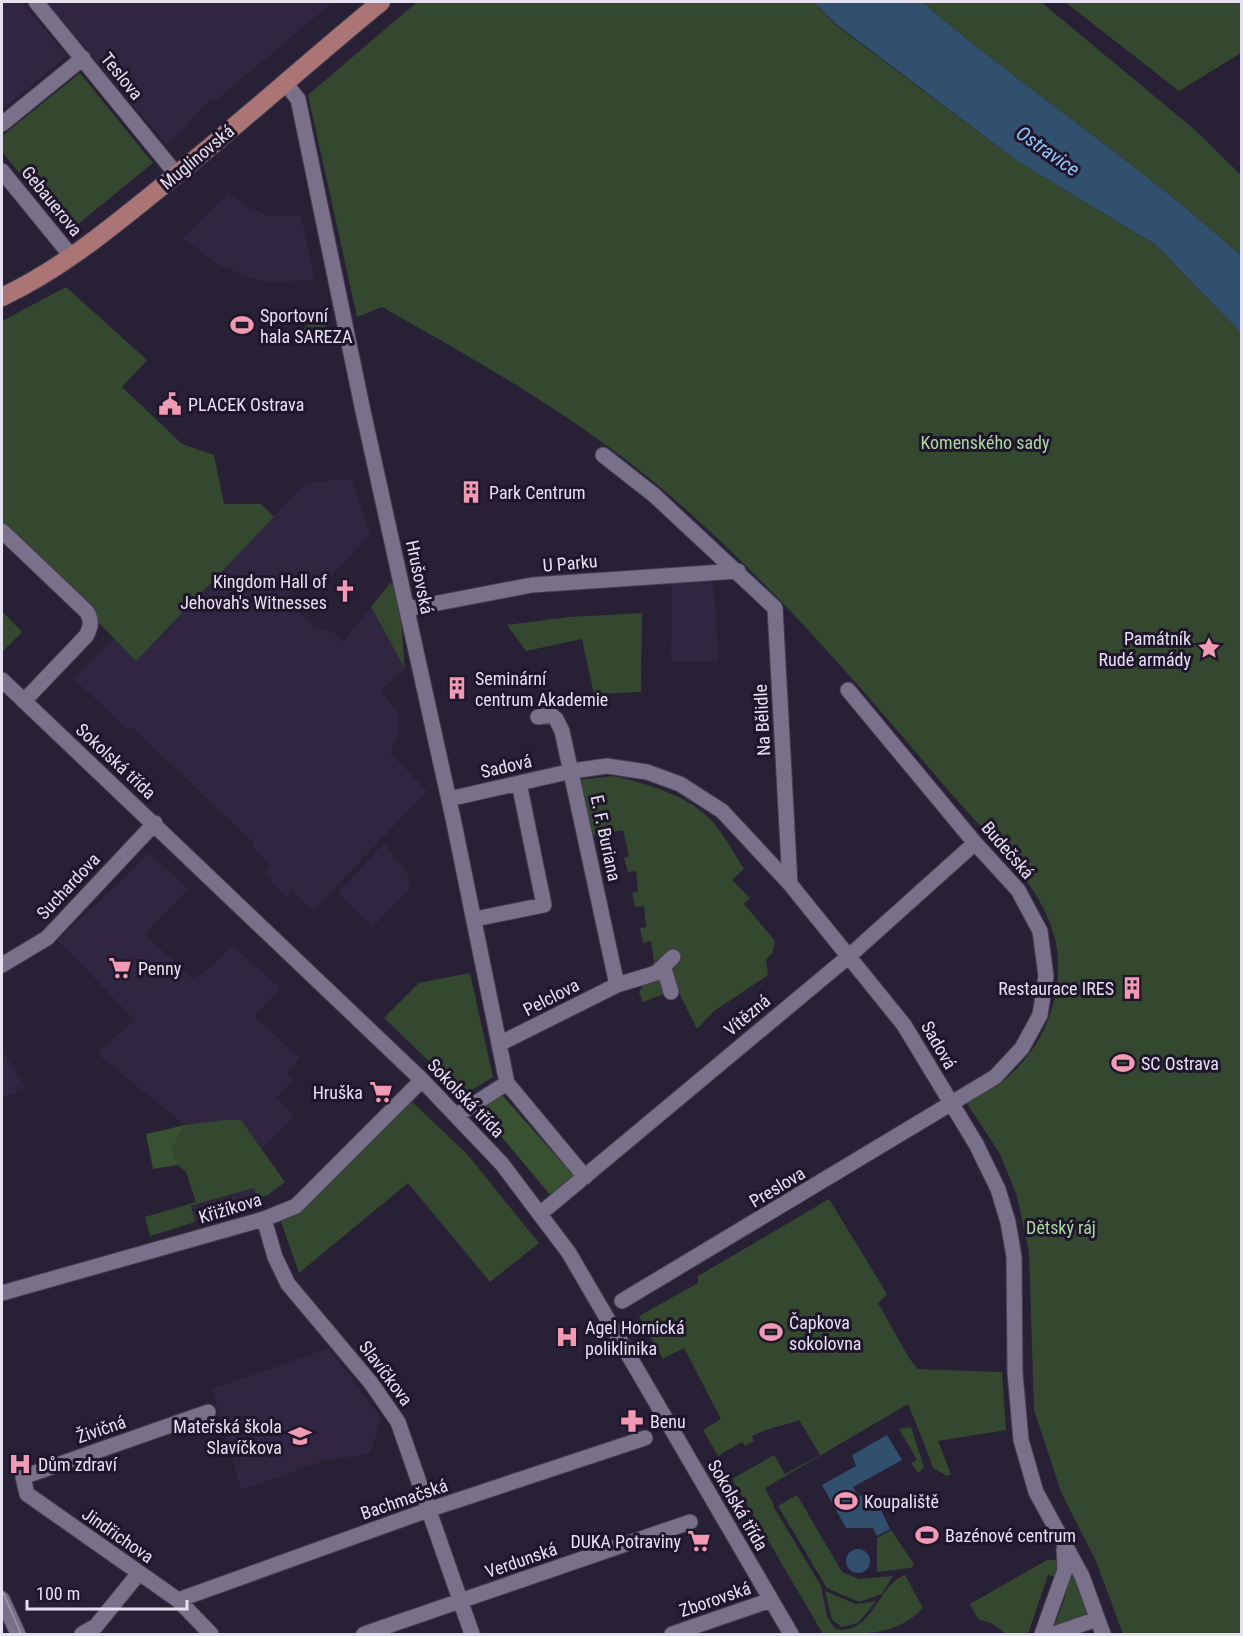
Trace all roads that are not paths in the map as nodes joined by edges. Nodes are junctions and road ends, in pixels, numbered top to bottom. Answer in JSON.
{"nodes":[{"id":1,"x":36,"y":2,"type":"edge"},
{"id":2,"x":381,"y":2,"type":"edge"},
{"id":3,"x":83,"y":58,"type":"junction"},
{"id":4,"x":285,"y":83,"type":"junction"},
{"id":5,"x":2,"y":124,"type":"edge"},
{"id":6,"x":2,"y":171,"type":"edge"},
{"id":7,"x":177,"y":175,"type":"junction"},
{"id":8,"x":72,"y":257,"type":"junction"},
{"id":9,"x":2,"y":297,"type":"edge"},
{"id":10,"x":603,"y":455,"type":"dead end"},
{"id":11,"x":2,"y":531,"type":"edge"},
{"id":12,"x":738,"y":571,"type":"junction"},
{"id":13,"x":407,"y":609,"type":"junction"},
{"id":14,"x":2,"y":680,"type":"edge"},
{"id":15,"x":848,"y":690,"type":"dead end"},
{"id":16,"x":24,"y":701,"type":"junction"},
{"id":17,"x":538,"y":717,"type":"dead end"},
{"id":18,"x":572,"y":771,"type":"junction"},
{"id":19,"x":519,"y":783,"type":"junction"},
{"id":20,"x":449,"y":799,"type":"junction"},
{"id":21,"x":155,"y":824,"type":"junction"},
{"id":22,"x":975,"y":843,"type":"junction"},
{"id":23,"x":790,"y":884,"type":"junction"},
{"id":24,"x":475,"y":919,"type":"junction"},
{"id":25,"x":848,"y":957,"type":"junction"},
{"id":26,"x":2,"y":965,"type":"edge"},
{"id":27,"x":617,"y":985,"type":"junction"},
{"id":28,"x":671,"y":992,"type":"dead end"},
{"id":29,"x":501,"y":1043,"type":"junction"},
{"id":30,"x":422,"y":1080,"type":"junction"},
{"id":31,"x":507,"y":1083,"type":"junction"},
{"id":32,"x":950,"y":1104,"type":"junction"},
{"id":33,"x":457,"y":1115,"type":"junction"},
{"id":34,"x":585,"y":1177,"type":"junction"},
{"id":35,"x":541,"y":1213,"type":"junction"},
{"id":36,"x":264,"y":1220,"type":"junction"},
{"id":37,"x":2,"y":1293,"type":"edge"},
{"id":38,"x":622,"y":1301,"type":"dead end"},
{"id":39,"x":208,"y":1412,"type":"dead end"},
{"id":40,"x":645,"y":1438,"type":"dead end"},
{"id":41,"x":27,"y":1494,"type":"joint"},
{"id":42,"x":428,"y":1510,"type":"junction"},
{"id":43,"x":690,"y":1522,"type":"dead end"},
{"id":44,"x":1064,"y":1547,"type":"junction"},
{"id":45,"x":139,"y":1573,"type":"junction"},
{"id":46,"x":2,"y":1599,"type":"edge"},
{"id":47,"x":178,"y":1600,"type":"junction"},
{"id":48,"x":771,"y":1600,"type":"junction"},
{"id":49,"x":460,"y":1601,"type":"junction"},
{"id":50,"x":1097,"y":1619,"type":"junction"},
{"id":51,"x":18,"y":1635,"type":"edge"},
{"id":52,"x":82,"y":1635,"type":"edge"},
{"id":53,"x":211,"y":1635,"type":"edge"},
{"id":54,"x":364,"y":1635,"type":"edge"},
{"id":55,"x":472,"y":1635,"type":"edge"},
{"id":56,"x":672,"y":1635,"type":"edge"},
{"id":57,"x":791,"y":1635,"type":"edge"},
{"id":58,"x":1042,"y":1635,"type":"edge"},
{"id":59,"x":1054,"y":1635,"type":"edge"},
{"id":60,"x":1103,"y":1635,"type":"edge"}],
"edges":[{"from":1,"to":3,"type":"street","name":"Teslova"},
{"from":2,"to":4,"type":"main road","name":"Muglinovská"},
{"from":3,"to":5,"type":"street"},
{"from":3,"to":7,"type":"street","name":"Teslova"},
{"from":4,"to":7,"type":"main road","name":"Muglinovská"},
{"from":4,"to":13,"type":"street","name":"Hrušovská"},
{"from":6,"to":8,"type":"street","name":"Gebauerova"},
{"from":7,"to":8,"type":"main road","name":"Muglinovská"},
{"from":8,"to":9,"type":"main road","name":"Muglinovská"},
{"from":10,"to":12,"type":"street","name":"Na Bělidle"},
{"from":11,"to":16,"type":"street"},
{"from":12,"to":13,"type":"street","name":"U Parku"},
{"from":12,"to":23,"type":"street","name":"Na Bělidle"},
{"from":13,"to":20,"type":"street","name":"Hrušovská"},
{"from":14,"to":16,"type":"street","name":"Sokolská třída"},
{"from":15,"to":22,"type":"street","name":"Budečská"},
{"from":16,"to":21,"type":"street","name":"Sokolská třída"},
{"from":17,"to":18,"type":"street","name":"E. F. Buriana"},
{"from":18,"to":19,"type":"street","name":"Sadová"},
{"from":18,"to":23,"type":"street","name":"Sadová"},
{"from":18,"to":27,"type":"street","name":"E. F. Buriana"},
{"from":19,"to":20,"type":"street","name":"Sadová"},
{"from":19,"to":24,"type":"street"},
{"from":20,"to":24,"type":"street","name":"Hrušovská"},
{"from":21,"to":26,"type":"street","name":"Suchardova"},
{"from":21,"to":30,"type":"street","name":"Sokolská třída"},
{"from":22,"to":25,"type":"street","name":"Vítězná"},
{"from":22,"to":32,"type":"street","name":"Budečská"},
{"from":23,"to":25,"type":"street","name":"Sadová"},
{"from":24,"to":29,"type":"street","name":"Hrušovská"},
{"from":25,"to":32,"type":"street","name":"Sadová"},
{"from":25,"to":34,"type":"street","name":"Vítězná"},
{"from":27,"to":28,"type":"street"},
{"from":27,"to":29,"type":"street","name":"Pelclova"},
{"from":29,"to":31,"type":"street","name":"Hrušovská"},
{"from":30,"to":33,"type":"street","name":"Sokolská třída"},
{"from":30,"to":36,"type":"street","name":"Křižíkova"},
{"from":31,"to":33,"type":"street"},
{"from":31,"to":34,"type":"street"},
{"from":32,"to":38,"type":"street","name":"Preslova"},
{"from":32,"to":44,"type":"street","name":"Sadová"},
{"from":33,"to":35,"type":"street","name":"Sokolská třída"},
{"from":34,"to":35,"type":"street","name":"Vítězná"},
{"from":35,"to":48,"type":"street","name":"Sokolská třída"},
{"from":36,"to":37,"type":"street","name":"Křižíkova"},
{"from":36,"to":42,"type":"street","name":"Slavíčkova"},
{"from":39,"to":41,"type":"street","name":"Živičná"},
{"from":40,"to":42,"type":"street","name":"Bachmačská"},
{"from":41,"to":45,"type":"street","name":"Jindřichova"},
{"from":42,"to":47,"type":"street","name":"Bachmačská"},
{"from":42,"to":49,"type":"street","name":"Slavíčkova"},
{"from":43,"to":49,"type":"street","name":"Verdunská"},
{"from":44,"to":50,"type":"street","name":"Sadová"},
{"from":44,"to":58,"type":"street"},
{"from":45,"to":47,"type":"street","name":"Jindřichova"},
{"from":45,"to":52,"type":"street"},
{"from":46,"to":51,"type":"street"},
{"from":47,"to":53,"type":"street","name":"Jindřichova"},
{"from":48,"to":56,"type":"street","name":"Zborovská"},
{"from":48,"to":57,"type":"street","name":"Sokolská třída"},
{"from":49,"to":54,"type":"street","name":"Verdunská"},
{"from":49,"to":55,"type":"street","name":"Slavíčkova"},
{"from":50,"to":59,"type":"street"},
{"from":50,"to":60,"type":"street","name":"Sadová"}]}
